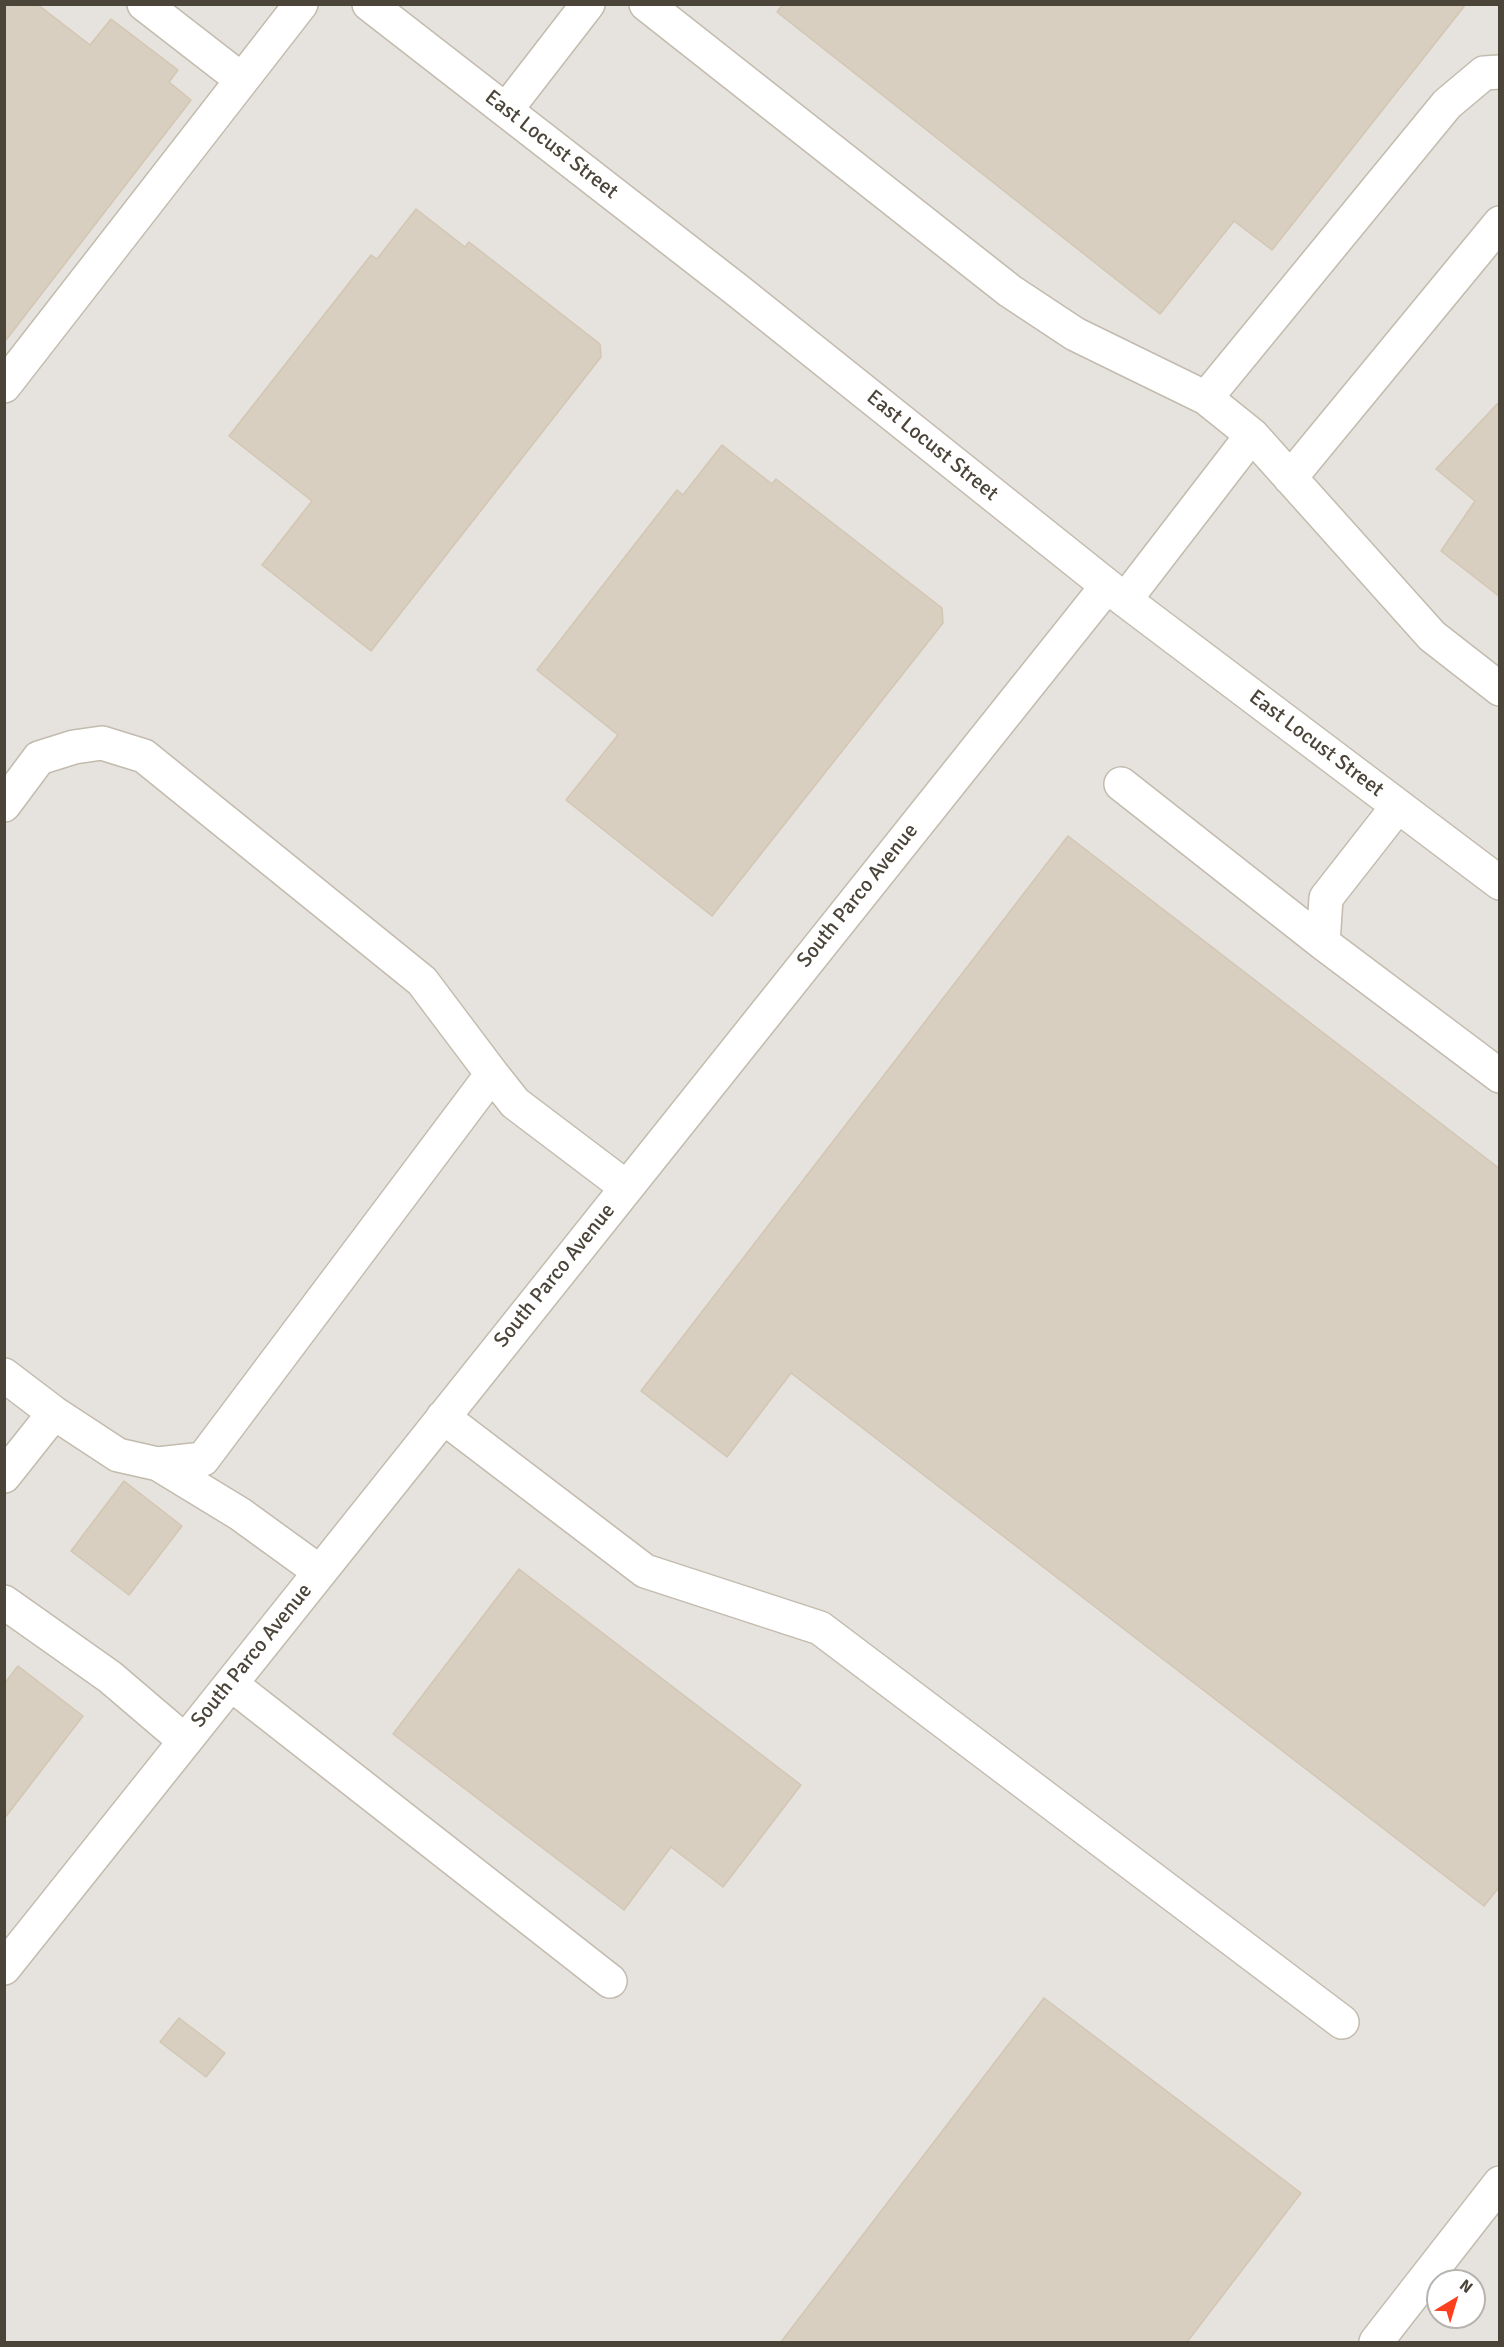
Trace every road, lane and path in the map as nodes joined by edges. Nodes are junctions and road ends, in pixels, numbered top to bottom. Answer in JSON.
{"nodes":[{"id":1,"x":144,"y":4,"type":"edge"},
{"id":2,"x":301,"y":4,"type":"edge"},
{"id":3,"x":369,"y":4,"type":"edge"},
{"id":4,"x":588,"y":4,"type":"edge"},
{"id":5,"x":646,"y":4,"type":"edge"},
{"id":6,"x":1500,"y":72,"type":"edge"},
{"id":7,"x":242,"y":80,"type":"junction"},
{"id":8,"x":506,"y":110,"type":"junction"},
{"id":9,"x":1500,"y":223,"type":"edge"},
{"id":10,"x":4,"y":386,"type":"edge"},
{"id":11,"x":1206,"y":398,"type":"junction"},
{"id":12,"x":1252,"y":435,"type":"junction"},
{"id":13,"x":1290,"y":478,"type":"junction"},
{"id":14,"x":1116,"y":593,"type":"junction"},
{"id":15,"x":1500,"y":688,"type":"edge"},
{"id":16,"x":1121,"y":784,"type":"dead end"},
{"id":17,"x":4,"y":805,"type":"edge"},
{"id":18,"x":1398,"y":806,"type":"junction"},
{"id":19,"x":1500,"y":883,"type":"edge"},
{"id":20,"x":1323,"y":943,"type":"junction"},
{"id":21,"x":492,"y":1074,"type":"junction"},
{"id":22,"x":1500,"y":1076,"type":"edge"},
{"id":23,"x":626,"y":1187,"type":"junction"},
{"id":24,"x":4,"y":1375,"type":"edge"},
{"id":25,"x":54,"y":1413,"type":"junction"},
{"id":26,"x":443,"y":1417,"type":"junction"},
{"id":27,"x":158,"y":1464,"type":"junction"},
{"id":28,"x":4,"y":1476,"type":"edge"},
{"id":29,"x":320,"y":1572,"type":"junction"},
{"id":30,"x":4,"y":1602,"type":"edge"},
{"id":31,"x":231,"y":1684,"type":"junction"},
{"id":32,"x":185,"y":1741,"type":"junction"},
{"id":33,"x":4,"y":1968,"type":"edge"},
{"id":34,"x":610,"y":1981,"type":"dead end"},
{"id":35,"x":1342,"y":2022,"type":"dead end"},
{"id":36,"x":1500,"y":2183,"type":"edge"},
{"id":37,"x":1376,"y":2343,"type":"edge"}],
"edges":[{"from":1,"to":7,"type":"street"},
{"from":2,"to":7,"type":"street"},
{"from":3,"to":8,"type":"street","name":"East Locust Street"},
{"from":4,"to":8,"type":"street"},
{"from":5,"to":11,"type":"street"},
{"from":6,"to":11,"type":"street"},
{"from":7,"to":10,"type":"street"},
{"from":8,"to":14,"type":"street","name":"East Locust Street"},
{"from":9,"to":13,"type":"street"},
{"from":11,"to":12,"type":"street"},
{"from":12,"to":13,"type":"street"},
{"from":12,"to":14,"type":"street","name":"South Parco Avenue"},
{"from":13,"to":15,"type":"street"},
{"from":14,"to":18,"type":"street","name":"East Locust Street"},
{"from":14,"to":23,"type":"street","name":"South Parco Avenue"},
{"from":16,"to":20,"type":"street"},
{"from":17,"to":21,"type":"street"},
{"from":18,"to":19,"type":"street","name":"East Locust Street"},
{"from":18,"to":20,"type":"street"},
{"from":20,"to":22,"type":"street"},
{"from":21,"to":23,"type":"street"},
{"from":21,"to":27,"type":"street"},
{"from":23,"to":26,"type":"street","name":"South Parco Avenue"},
{"from":24,"to":25,"type":"street"},
{"from":25,"to":27,"type":"street"},
{"from":25,"to":28,"type":"street"},
{"from":26,"to":29,"type":"street","name":"South Parco Avenue"},
{"from":26,"to":35,"type":"street"},
{"from":27,"to":29,"type":"street"},
{"from":29,"to":31,"type":"street","name":"South Parco Avenue"},
{"from":30,"to":32,"type":"street"},
{"from":31,"to":32,"type":"street","name":"South Parco Avenue"},
{"from":31,"to":34,"type":"street"},
{"from":32,"to":33,"type":"street","name":"South Parco Avenue"},
{"from":36,"to":37,"type":"street"}]}
